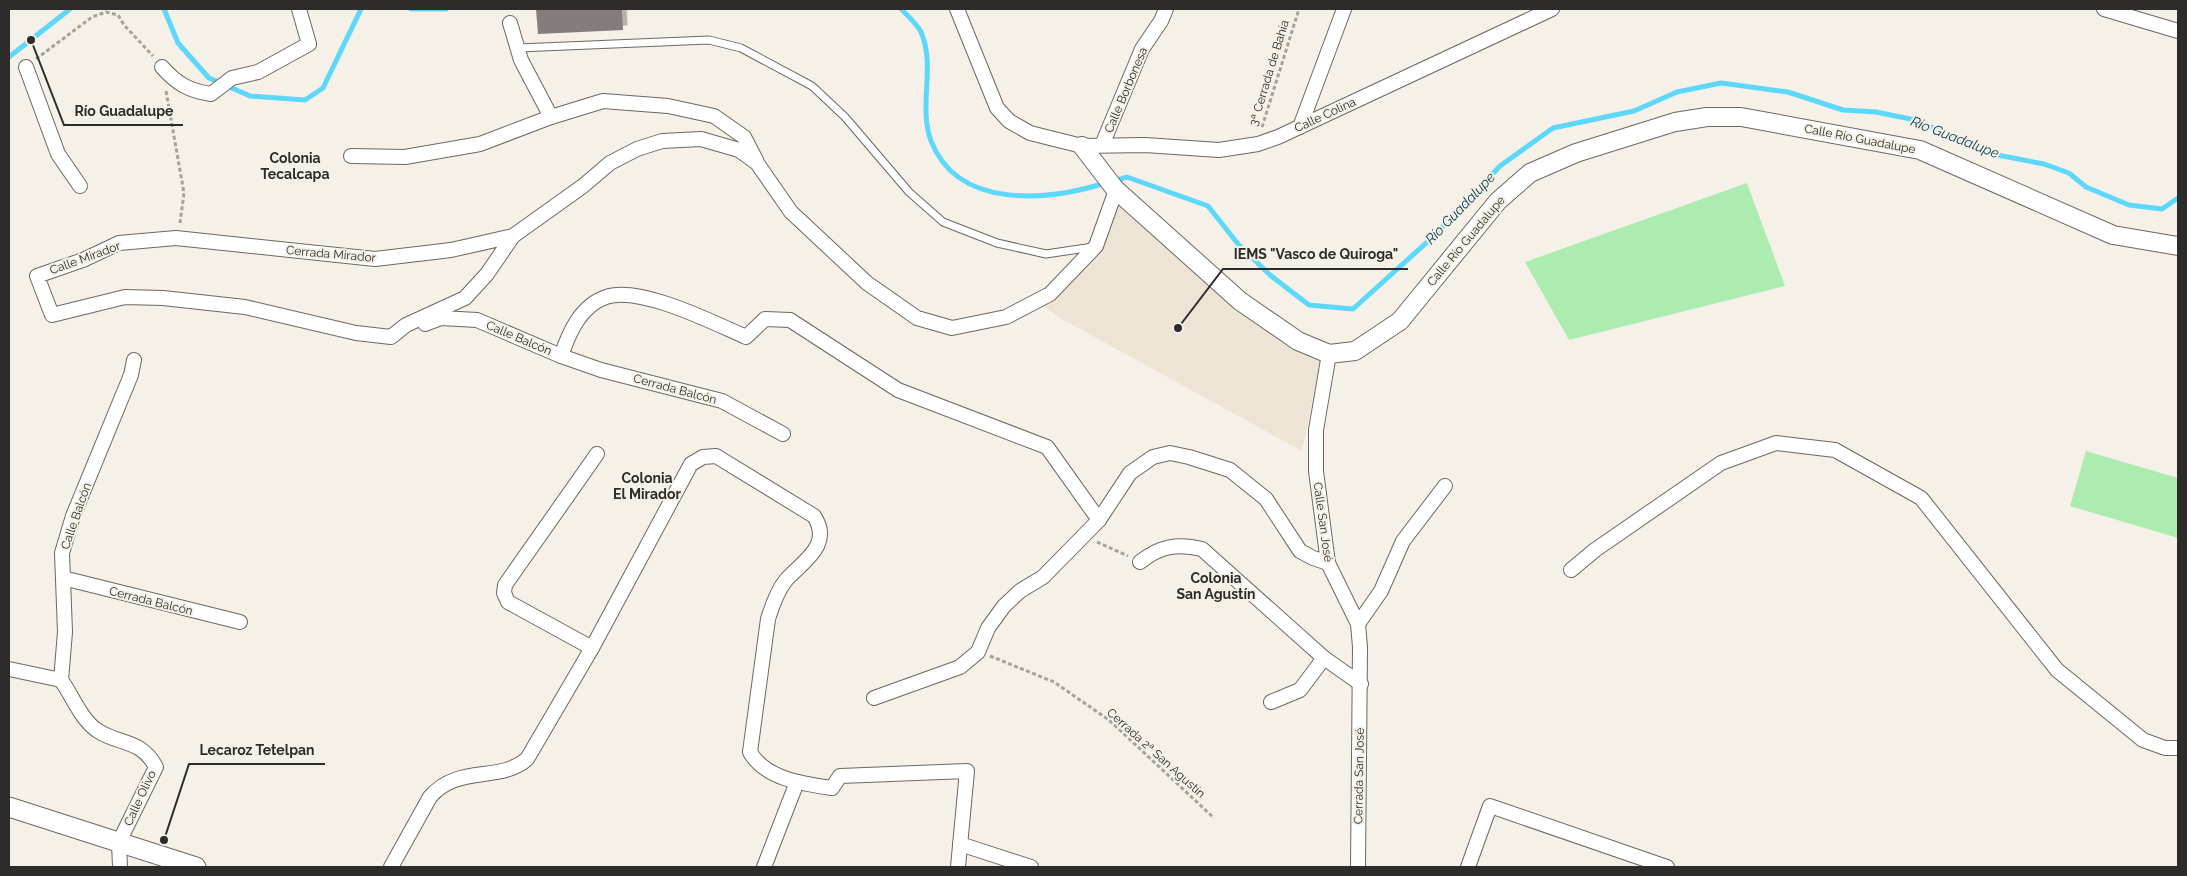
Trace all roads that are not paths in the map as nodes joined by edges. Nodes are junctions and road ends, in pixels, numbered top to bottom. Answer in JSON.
{"nodes":[{"id":1,"x":299,"y":9,"type":"edge"},
{"id":2,"x":1166,"y":9,"type":"edge"},
{"id":3,"x":1344,"y":9,"type":"edge"},
{"id":4,"x":1552,"y":9,"type":"edge"},
{"id":5,"x":2104,"y":9,"type":"edge"},
{"id":6,"x":959,"y":10,"type":"edge"},
{"id":7,"x":510,"y":23,"type":"dead end"},
{"id":8,"x":2178,"y":31,"type":"edge"},
{"id":9,"x":518,"y":48,"type":"junction"},
{"id":10,"x":26,"y":67,"type":"road end"},
{"id":11,"x":162,"y":67,"type":"road end"},
{"id":12,"x":551,"y":118,"type":"junction"},
{"id":13,"x":1300,"y":127,"type":"junction"},
{"id":14,"x":1102,"y":145,"type":"junction"},
{"id":15,"x":1082,"y":146,"type":"junction"},
{"id":16,"x":351,"y":156,"type":"dead end"},
{"id":17,"x":758,"y":163,"type":"junction"},
{"id":18,"x":80,"y":186,"type":"dead end"},
{"id":19,"x":1116,"y":190,"type":"junction"},
{"id":20,"x":514,"y":236,"type":"junction"},
{"id":21,"x":176,"y":238,"type":"joint"},
{"id":22,"x":1096,"y":246,"type":"junction"},
{"id":23,"x":2178,"y":246,"type":"edge"},
{"id":24,"x":385,"y":336,"type":"junction"},
{"id":25,"x":1329,"y":354,"type":"junction"},
{"id":26,"x":561,"y":356,"type":"junction"},
{"id":27,"x":134,"y":360,"type":"dead end"},
{"id":28,"x":783,"y":434,"type":"dead end"},
{"id":29,"x":597,"y":454,"type":"dead end"},
{"id":30,"x":1445,"y":486,"type":"dead end"},
{"id":31,"x":1099,"y":520,"type":"junction"},
{"id":32,"x":1140,"y":562,"type":"road end"},
{"id":33,"x":1328,"y":563,"type":"junction"},
{"id":34,"x":1571,"y":570,"type":"dead end"},
{"id":35,"x":62,"y":578,"type":"junction"},
{"id":36,"x":240,"y":622,"type":"dead end"},
{"id":37,"x":1358,"y":624,"type":"junction"},
{"id":38,"x":592,"y":648,"type":"junction"},
{"id":39,"x":1324,"y":658,"type":"junction"},
{"id":40,"x":9,"y":669,"type":"edge"},
{"id":41,"x":61,"y":680,"type":"junction"},
{"id":42,"x":1361,"y":684,"type":"junction"},
{"id":43,"x":874,"y":698,"type":"dead end"},
{"id":44,"x":1271,"y":702,"type":"dead end"},
{"id":45,"x":2178,"y":748,"type":"edge"},
{"id":46,"x":797,"y":782,"type":"junction"},
{"id":47,"x":9,"y":807,"type":"edge"},
{"id":48,"x":119,"y":842,"type":"junction"},
{"id":49,"x":960,"y":844,"type":"junction"},
{"id":50,"x":120,"y":867,"type":"edge"},
{"id":51,"x":196,"y":867,"type":"edge"},
{"id":52,"x":391,"y":867,"type":"edge"},
{"id":53,"x":764,"y":867,"type":"edge"},
{"id":54,"x":958,"y":867,"type":"edge"},
{"id":55,"x":1031,"y":867,"type":"edge"},
{"id":56,"x":1358,"y":867,"type":"edge"},
{"id":57,"x":1468,"y":867,"type":"edge"},
{"id":58,"x":1667,"y":867,"type":"edge"}],
"edges":[{"from":1,"to":11,"type":"street"},
{"from":2,"to":14,"type":"street","name":"Calle Borbonesa"},
{"from":3,"to":13,"type":"street"},
{"from":4,"to":13,"type":"street","name":"Calle Colina"},
{"from":5,"to":8,"type":"street"},
{"from":6,"to":15,"type":"street"},
{"from":7,"to":9,"type":"street"},
{"from":9,"to":12,"type":"street"},
{"from":9,"to":22,"type":"lane"},
{"from":10,"to":18,"type":"street"},
{"from":12,"to":16,"type":"street"},
{"from":12,"to":17,"type":"street"},
{"from":13,"to":14,"type":"street","name":"Calle Colina"},
{"from":14,"to":15,"type":"street","name":"Calle Colina"},
{"from":15,"to":19,"type":"street","name":"Calle Río Guadalupe"},
{"from":17,"to":20,"type":"street"},
{"from":17,"to":22,"type":"street"},
{"from":19,"to":22,"type":"street"},
{"from":19,"to":25,"type":"street","name":"Calle Río Guadalupe"},
{"from":20,"to":21,"type":"street","name":"Cerrada Mirador"},
{"from":20,"to":24,"type":"street"},
{"from":21,"to":24,"type":"street","name":"Calle Mirador"},
{"from":23,"to":25,"type":"street","name":"Calle Río Guadalupe"},
{"from":24,"to":26,"type":"street","name":"Calle Balcón"},
{"from":25,"to":33,"type":"street","name":"Calle San José"},
{"from":26,"to":28,"type":"street","name":"Cerrada Balcón"},
{"from":26,"to":31,"type":"street"},
{"from":27,"to":35,"type":"street","name":"Calle Balcón"},
{"from":29,"to":38,"type":"street"},
{"from":30,"to":37,"type":"street"},
{"from":31,"to":33,"type":"street"},
{"from":31,"to":43,"type":"street"},
{"from":32,"to":39,"type":"street"},
{"from":33,"to":37,"type":"street","name":"Calle San José"},
{"from":34,"to":45,"type":"street"},
{"from":35,"to":36,"type":"street","name":"Cerrada Balcón"},
{"from":35,"to":41,"type":"street","name":"Calle Balcón"},
{"from":37,"to":42,"type":"street","name":"Calle San José"},
{"from":38,"to":46,"type":"street"},
{"from":38,"to":52,"type":"street"},
{"from":39,"to":42,"type":"street"},
{"from":39,"to":44,"type":"street"},
{"from":40,"to":41,"type":"street"},
{"from":41,"to":48,"type":"street","name":"Calle Olivo"},
{"from":42,"to":56,"type":"street","name":"Cerrada San José"},
{"from":46,"to":49,"type":"street"},
{"from":46,"to":53,"type":"street"},
{"from":47,"to":48,"type":"main road"},
{"from":48,"to":50,"type":"street"},
{"from":48,"to":51,"type":"main road"},
{"from":49,"to":54,"type":"street"},
{"from":49,"to":55,"type":"street"},
{"from":57,"to":58,"type":"street"}]}
